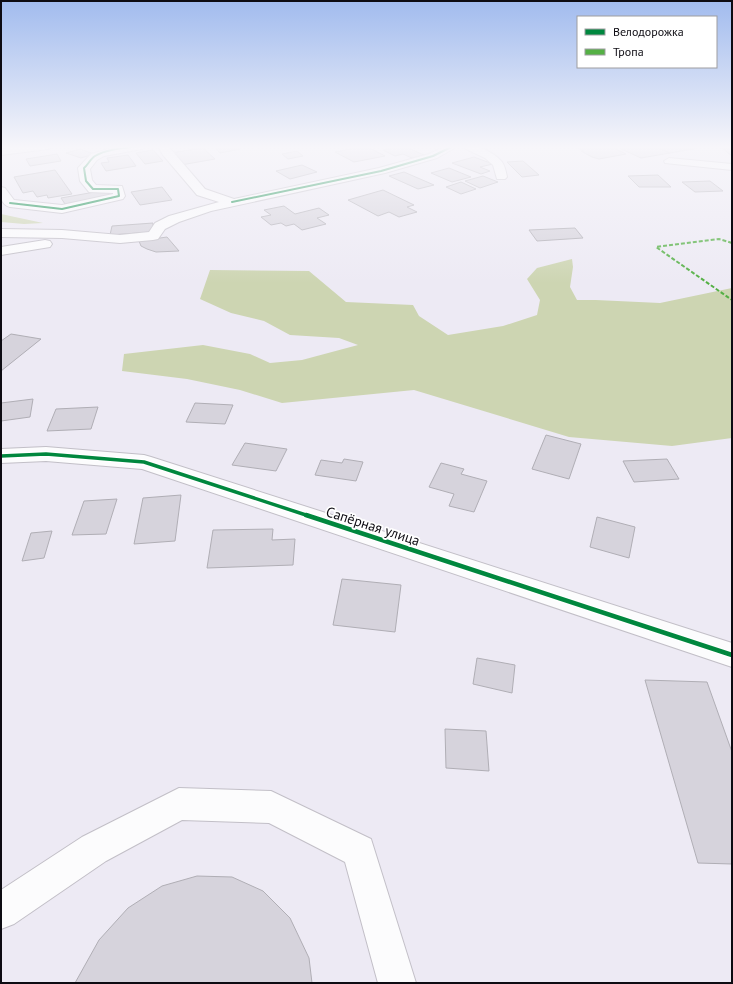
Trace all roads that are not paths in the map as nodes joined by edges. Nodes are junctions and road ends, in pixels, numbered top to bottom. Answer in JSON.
{"nodes":[{"id":1,"x":2,"y":192,"type":"edge"},
{"id":2,"x":118,"y":192,"type":"edge"},
{"id":3,"x":201,"y":192,"type":"edge"},
{"id":4,"x":280,"y":192,"type":"edge"},
{"id":5,"x":232,"y":202,"type":"junction"},
{"id":6,"x":1,"y":232,"type":"edge"},
{"id":7,"x":88,"y":236,"type":"junction"},
{"id":8,"x":1,"y":251,"type":"edge"},
{"id":9,"x":1,"y":456,"type":"edge"},
{"id":10,"x":732,"y":655,"type":"edge"},
{"id":11,"x":1,"y":911,"type":"edge"},
{"id":12,"x":397,"y":983,"type":"edge"}],
"edges":[{"from":1,"to":2,"type":"street"},
{"from":3,"to":5,"type":"street"},
{"from":4,"to":5,"type":"street"},
{"from":5,"to":7,"type":"street"},
{"from":6,"to":7,"type":"street"},
{"from":7,"to":8,"type":"street"},
{"from":9,"to":10,"type":"street","name":"Сапёрная улица"},
{"from":11,"to":12,"type":"street"}]}
